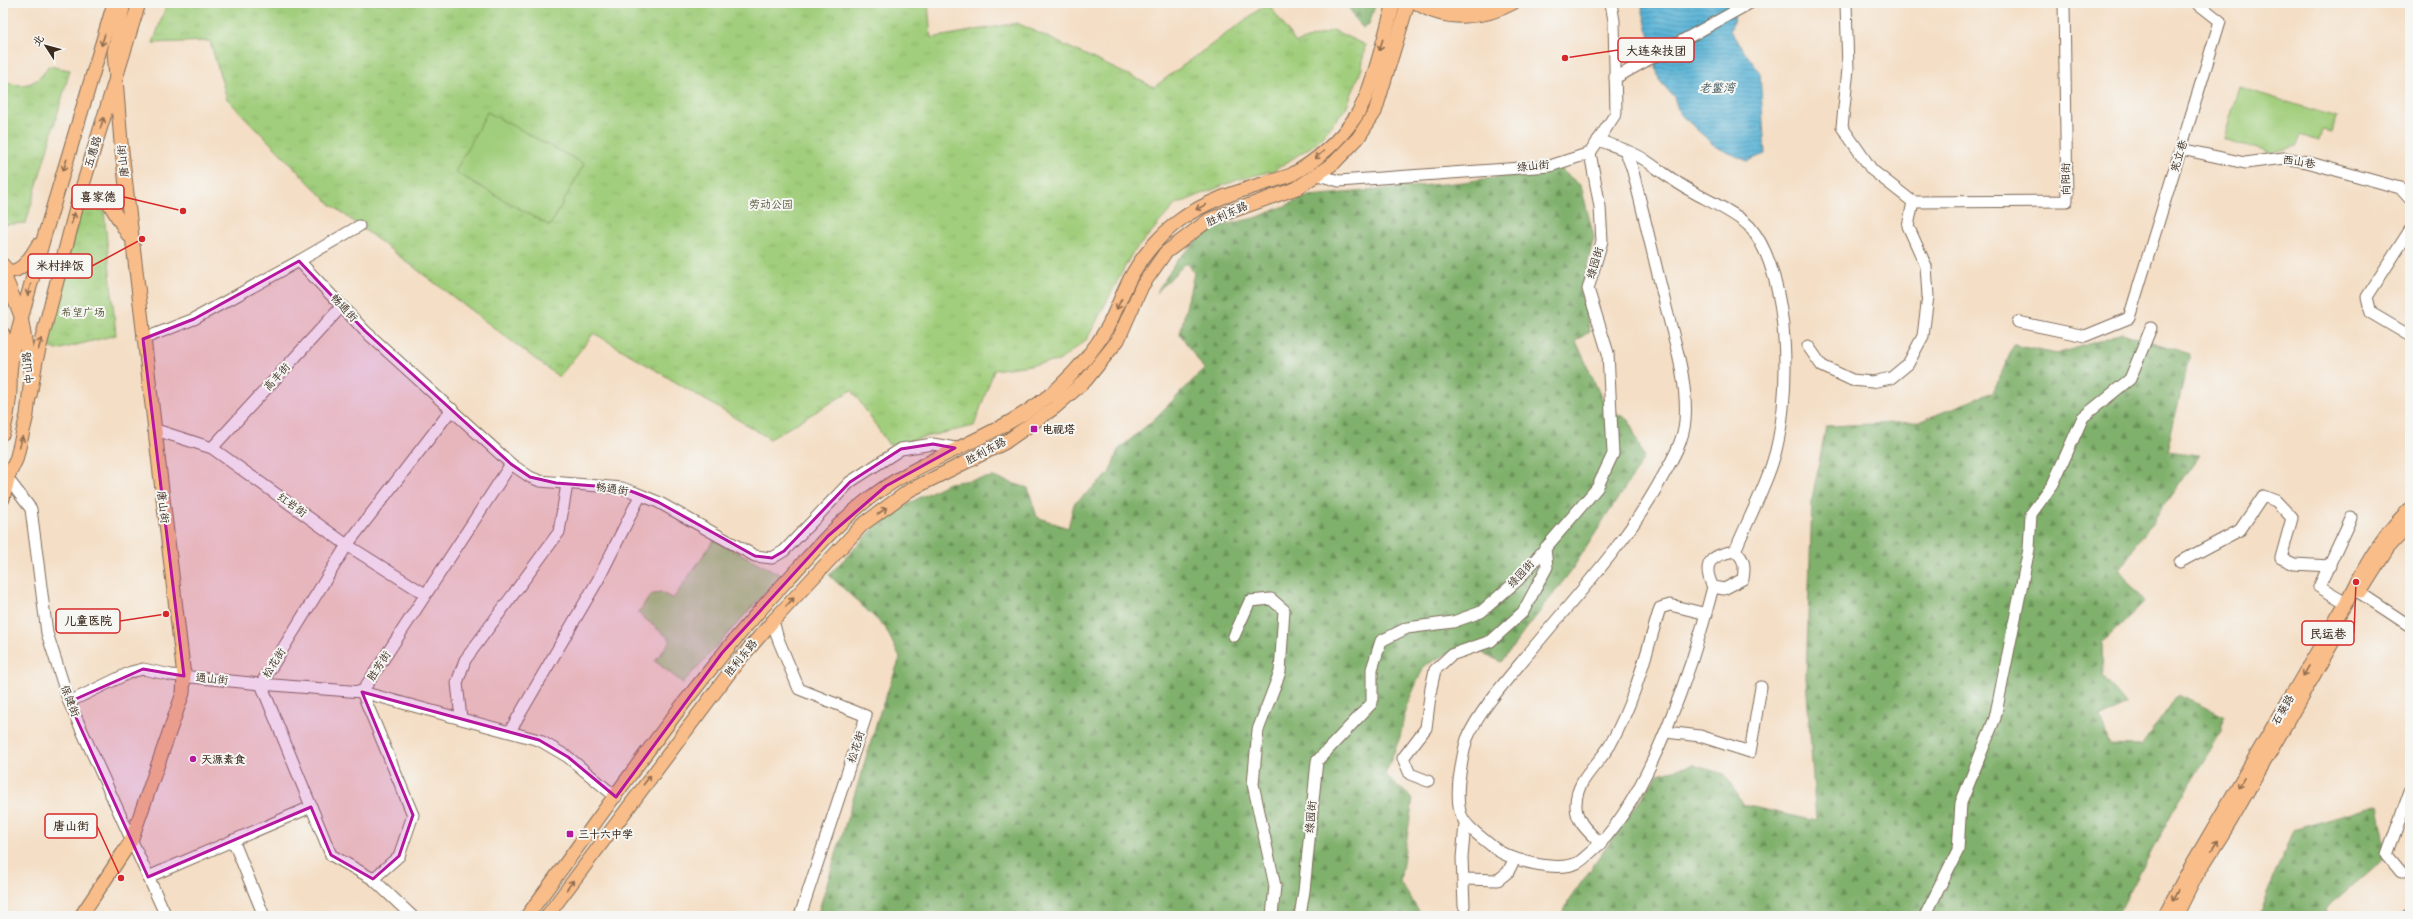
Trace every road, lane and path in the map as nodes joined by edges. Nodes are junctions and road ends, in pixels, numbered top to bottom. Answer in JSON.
{"nodes":[{"id":1,"x":114,"y":3,"type":"edge"},
{"id":2,"x":124,"y":3,"type":"edge"},
{"id":3,"x":139,"y":3,"type":"edge"},
{"id":4,"x":1408,"y":3,"type":"edge"},
{"id":5,"x":1417,"y":3,"type":"edge"},
{"id":6,"x":1449,"y":3,"type":"edge"},
{"id":7,"x":1493,"y":3,"type":"edge"},
{"id":8,"x":1512,"y":3,"type":"edge"},
{"id":9,"x":1611,"y":3,"type":"edge"},
{"id":10,"x":1846,"y":3,"type":"edge"},
{"id":11,"x":2064,"y":3,"type":"edge"},
{"id":12,"x":2197,"y":3,"type":"edge"},
{"id":13,"x":1748,"y":4,"type":"edge"},
{"id":14,"x":1393,"y":5,"type":"edge"},
{"id":15,"x":116,"y":74,"type":"junction"},
{"id":16,"x":1615,"y":78,"type":"junction"},
{"id":17,"x":1598,"y":140,"type":"junction"},
{"id":18,"x":2181,"y":149,"type":"junction"},
{"id":19,"x":1625,"y":150,"type":"junction"},
{"id":20,"x":1590,"y":153,"type":"junction"},
{"id":21,"x":1318,"y":175,"type":"junction"},
{"id":22,"x":2410,"y":200,"type":"edge"},
{"id":23,"x":78,"y":201,"type":"junction"},
{"id":24,"x":1913,"y":202,"type":"junction"},
{"id":25,"x":360,"y":226,"type":"dead end"},
{"id":26,"x":2410,"y":230,"type":"edge"},
{"id":27,"x":44,"y":236,"type":"junction"},
{"id":28,"x":131,"y":240,"type":"junction"},
{"id":29,"x":299,"y":261,"type":"junction"},
{"id":30,"x":3,"y":265,"type":"edge"},
{"id":31,"x":3,"y":272,"type":"edge"},
{"id":32,"x":342,"y":306,"type":"junction"},
{"id":33,"x":21,"y":316,"type":"junction"},
{"id":34,"x":2018,"y":322,"type":"dead end"},
{"id":35,"x":2151,"y":328,"type":"dead end"},
{"id":36,"x":3,"y":334,"type":"edge"},
{"id":37,"x":2410,"y":336,"type":"edge"},
{"id":38,"x":143,"y":339,"type":"junction"},
{"id":39,"x":1808,"y":346,"type":"dead end"},
{"id":40,"x":5,"y":375,"type":"edge"},
{"id":41,"x":30,"y":396,"type":"junction"},
{"id":42,"x":452,"y":409,"type":"junction"},
{"id":43,"x":154,"y":429,"type":"junction"},
{"id":44,"x":3,"y":433,"type":"edge"},
{"id":45,"x":212,"y":448,"type":"junction"},
{"id":46,"x":955,"y":448,"type":"junction"},
{"id":47,"x":511,"y":464,"type":"junction"},
{"id":48,"x":6,"y":483,"type":"edge"},
{"id":49,"x":567,"y":484,"type":"junction"},
{"id":50,"x":640,"y":496,"type":"junction"},
{"id":51,"x":3,"y":499,"type":"edge"},
{"id":52,"x":2410,"y":509,"type":"edge"},
{"id":53,"x":2351,"y":518,"type":"dead end"},
{"id":54,"x":2410,"y":524,"type":"edge"},
{"id":55,"x":347,"y":545,"type":"junction"},
{"id":56,"x":1545,"y":548,"type":"junction"},
{"id":57,"x":1735,"y":551,"type":"junction"},
{"id":58,"x":2180,"y":562,"type":"dead end"},
{"id":59,"x":2330,"y":566,"type":"junction"},
{"id":60,"x":1713,"y":587,"type":"junction"},
{"id":61,"x":2357,"y":591,"type":"junction"},
{"id":62,"x":425,"y":594,"type":"junction"},
{"id":63,"x":2346,"y":603,"type":"junction"},
{"id":64,"x":1706,"y":614,"type":"junction"},
{"id":65,"x":773,"y":621,"type":"junction"},
{"id":66,"x":2410,"y":626,"type":"edge"},
{"id":67,"x":1234,"y":636,"type":"dead end"},
{"id":68,"x":184,"y":676,"type":"junction"},
{"id":69,"x":261,"y":684,"type":"junction"},
{"id":70,"x":1761,"y":687,"type":"dead end"},
{"id":71,"x":362,"y":692,"type":"junction"},
{"id":72,"x":69,"y":702,"type":"junction"},
{"id":73,"x":461,"y":718,"type":"junction"},
{"id":74,"x":510,"y":732,"type":"junction"},
{"id":75,"x":1666,"y":732,"type":"junction"},
{"id":76,"x":1428,"y":781,"type":"dead end"},
{"id":77,"x":2410,"y":791,"type":"edge"},
{"id":78,"x":616,"y":797,"type":"junction"},
{"id":79,"x":311,"y":807,"type":"junction"},
{"id":80,"x":1465,"y":824,"type":"junction"},
{"id":81,"x":233,"y":840,"type":"junction"},
{"id":82,"x":131,"y":841,"type":"junction"},
{"id":83,"x":1601,"y":844,"type":"junction"},
{"id":84,"x":1514,"y":860,"type":"junction"},
{"id":85,"x":2401,"y":872,"type":"dead end"},
{"id":86,"x":148,"y":877,"type":"junction"},
{"id":87,"x":373,"y":879,"type":"junction"},
{"id":88,"x":1464,"y":879,"type":"junction"},
{"id":89,"x":1464,"y":906,"type":"dead end"},
{"id":90,"x":531,"y":911,"type":"edge"},
{"id":91,"x":2410,"y":914,"type":"edge"},
{"id":92,"x":81,"y":916,"type":"edge"},
{"id":93,"x":166,"y":916,"type":"edge"},
{"id":94,"x":264,"y":916,"type":"edge"},
{"id":95,"x":412,"y":916,"type":"edge"},
{"id":96,"x":547,"y":916,"type":"edge"},
{"id":97,"x":800,"y":916,"type":"edge"},
{"id":98,"x":1272,"y":916,"type":"edge"},
{"id":99,"x":1300,"y":916,"type":"edge"},
{"id":100,"x":1925,"y":916,"type":"edge"},
{"id":101,"x":2164,"y":916,"type":"edge"},
{"id":102,"x":2176,"y":916,"type":"edge"},
{"id":103,"x":2407,"y":916,"type":"edge"}],
"edges":[{"from":1,"to":27,"type":"main road","name":"五惠路","one_way":true},
{"from":2,"to":15,"type":"main road","name":"唐山街"},
{"from":3,"to":15,"type":"main road","name":"五惠路"},
{"from":4,"to":21,"type":"main road","name":"胜利东路"},
{"from":5,"to":8,"type":"main road"},
{"from":6,"to":7,"type":"main road"},
{"from":9,"to":16,"type":"street"},
{"from":10,"to":24,"type":"street"},
{"from":11,"to":24,"type":"street","name":"向阳街"},
{"from":12,"to":18,"type":"street","name":"宪立巷"},
{"from":13,"to":16,"type":"street"},
{"from":14,"to":46,"type":"main road","one_way":true},
{"from":23,"to":15,"type":"main road","name":"五惠路","one_way":true},
{"from":15,"to":28,"type":"main road","name":"唐山街"},
{"from":16,"to":17,"type":"street"},
{"from":17,"to":19,"type":"street"},
{"from":17,"to":20,"type":"street"},
{"from":18,"to":22,"type":"street","name":"西山巷"},
{"from":18,"to":34,"type":"street","name":"宪立巷"},
{"from":19,"to":57,"type":"street"},
{"from":19,"to":80,"type":"street"},
{"from":20,"to":21,"type":"street","name":"绿山街"},
{"from":20,"to":56,"type":"street","name":"绿园街"},
{"from":65,"to":21,"type":"main road","name":"胜利东路","one_way":true},
{"from":23,"to":28,"type":"main road"},
{"from":41,"to":23,"type":"main road","name":"五惠路","one_way":true},
{"from":24,"to":39,"type":"street"},
{"from":25,"to":29,"type":"street"},
{"from":26,"to":37,"type":"street"},
{"from":27,"to":30,"type":"main road"},
{"from":27,"to":33,"type":"main road","name":"五惠路","one_way":true},
{"from":28,"to":38,"type":"main road","name":"唐山街"},
{"from":29,"to":32,"type":"street","name":"畅通街"},
{"from":29,"to":38,"type":"street"},
{"from":31,"to":33,"type":"main road","name":"中山路"},
{"from":32,"to":42,"type":"street","name":"畅通街"},
{"from":32,"to":45,"type":"street","name":"高丰街"},
{"from":33,"to":40,"type":"main road","name":"五惠路"},
{"from":33,"to":41,"type":"main road","name":"中山路"},
{"from":35,"to":100,"type":"street"},
{"from":36,"to":40,"type":"main road","name":"中山路"},
{"from":38,"to":43,"type":"main road","name":"唐山街"},
{"from":40,"to":44,"type":"main road","name":"中山路"},
{"from":48,"to":41,"type":"main road","name":"中山路","one_way":true},
{"from":42,"to":47,"type":"street","name":"畅通街"},
{"from":42,"to":55,"type":"street","name":"松花街"},
{"from":43,"to":45,"type":"street","name":"红岩街"},
{"from":43,"to":68,"type":"main road","name":"唐山街"},
{"from":45,"to":55,"type":"street","name":"红岩街"},
{"from":46,"to":50,"type":"street","name":"畅通街"},
{"from":46,"to":78,"type":"main road"},
{"from":47,"to":49,"type":"street","name":"畅通街"},
{"from":47,"to":62,"type":"street","name":"胜芳街"},
{"from":48,"to":51,"type":"main road","name":"中山路"},
{"from":48,"to":72,"type":"street","name":"保健街"},
{"from":49,"to":50,"type":"street","name":"畅通街"},
{"from":49,"to":73,"type":"street"},
{"from":50,"to":74,"type":"street"},
{"from":52,"to":61,"type":"main road","name":"石葵路"},
{"from":53,"to":59,"type":"street"},
{"from":54,"to":61,"type":"main road"},
{"from":55,"to":62,"type":"street","name":"红岩街"},
{"from":55,"to":69,"type":"street","name":"松花街"},
{"from":56,"to":76,"type":"street"},
{"from":56,"to":99,"type":"street","name":"绿园街"},
{"from":57,"to":60,"type":"street"},
{"from":57,"to":60,"type":"street"},
{"from":58,"to":59,"type":"street"},
{"from":59,"to":63,"type":"street"},
{"from":60,"to":64,"type":"street"},
{"from":61,"to":63,"type":"main road","name":"石葵路"},
{"from":61,"to":66,"type":"street"},
{"from":102,"to":61,"type":"main road","one_way":true},
{"from":62,"to":71,"type":"street","name":"胜芳街"},
{"from":63,"to":101,"type":"main road","name":"石葵路","one_way":true},
{"from":64,"to":75,"type":"street"},
{"from":64,"to":83,"type":"street"},
{"from":96,"to":65,"type":"main road","name":"胜利东路","one_way":true},
{"from":65,"to":97,"type":"street","name":"松花街"},
{"from":67,"to":98,"type":"street"},
{"from":68,"to":69,"type":"street","name":"通山街"},
{"from":68,"to":72,"type":"street","name":"通山街"},
{"from":68,"to":82,"type":"main road","name":"唐山街"},
{"from":69,"to":71,"type":"street","name":"通山街"},
{"from":69,"to":79,"type":"street","name":"松花街"},
{"from":70,"to":75,"type":"street"},
{"from":71,"to":73,"type":"street","name":"通山街"},
{"from":71,"to":87,"type":"street","name":"胜芳街"},
{"from":72,"to":82,"type":"street","name":"保健街"},
{"from":73,"to":74,"type":"street","name":"通山街"},
{"from":74,"to":78,"type":"street","name":"通山街"},
{"from":75,"to":83,"type":"street"},
{"from":77,"to":85,"type":"street"},
{"from":78,"to":90,"type":"main road"},
{"from":79,"to":81,"type":"street"},
{"from":79,"to":87,"type":"street","name":"松花街"},
{"from":80,"to":84,"type":"street"},
{"from":80,"to":88,"type":"street"},
{"from":81,"to":86,"type":"street"},
{"from":81,"to":94,"type":"street"},
{"from":82,"to":86,"type":"street","name":"保健街"},
{"from":82,"to":92,"type":"main road","name":"唐山街"},
{"from":83,"to":84,"type":"street"},
{"from":84,"to":88,"type":"street"},
{"from":86,"to":93,"type":"street","name":"保健街"},
{"from":87,"to":95,"type":"street","name":"松花街"},
{"from":88,"to":89,"type":"street"},
{"from":91,"to":103,"type":"street"}]}
